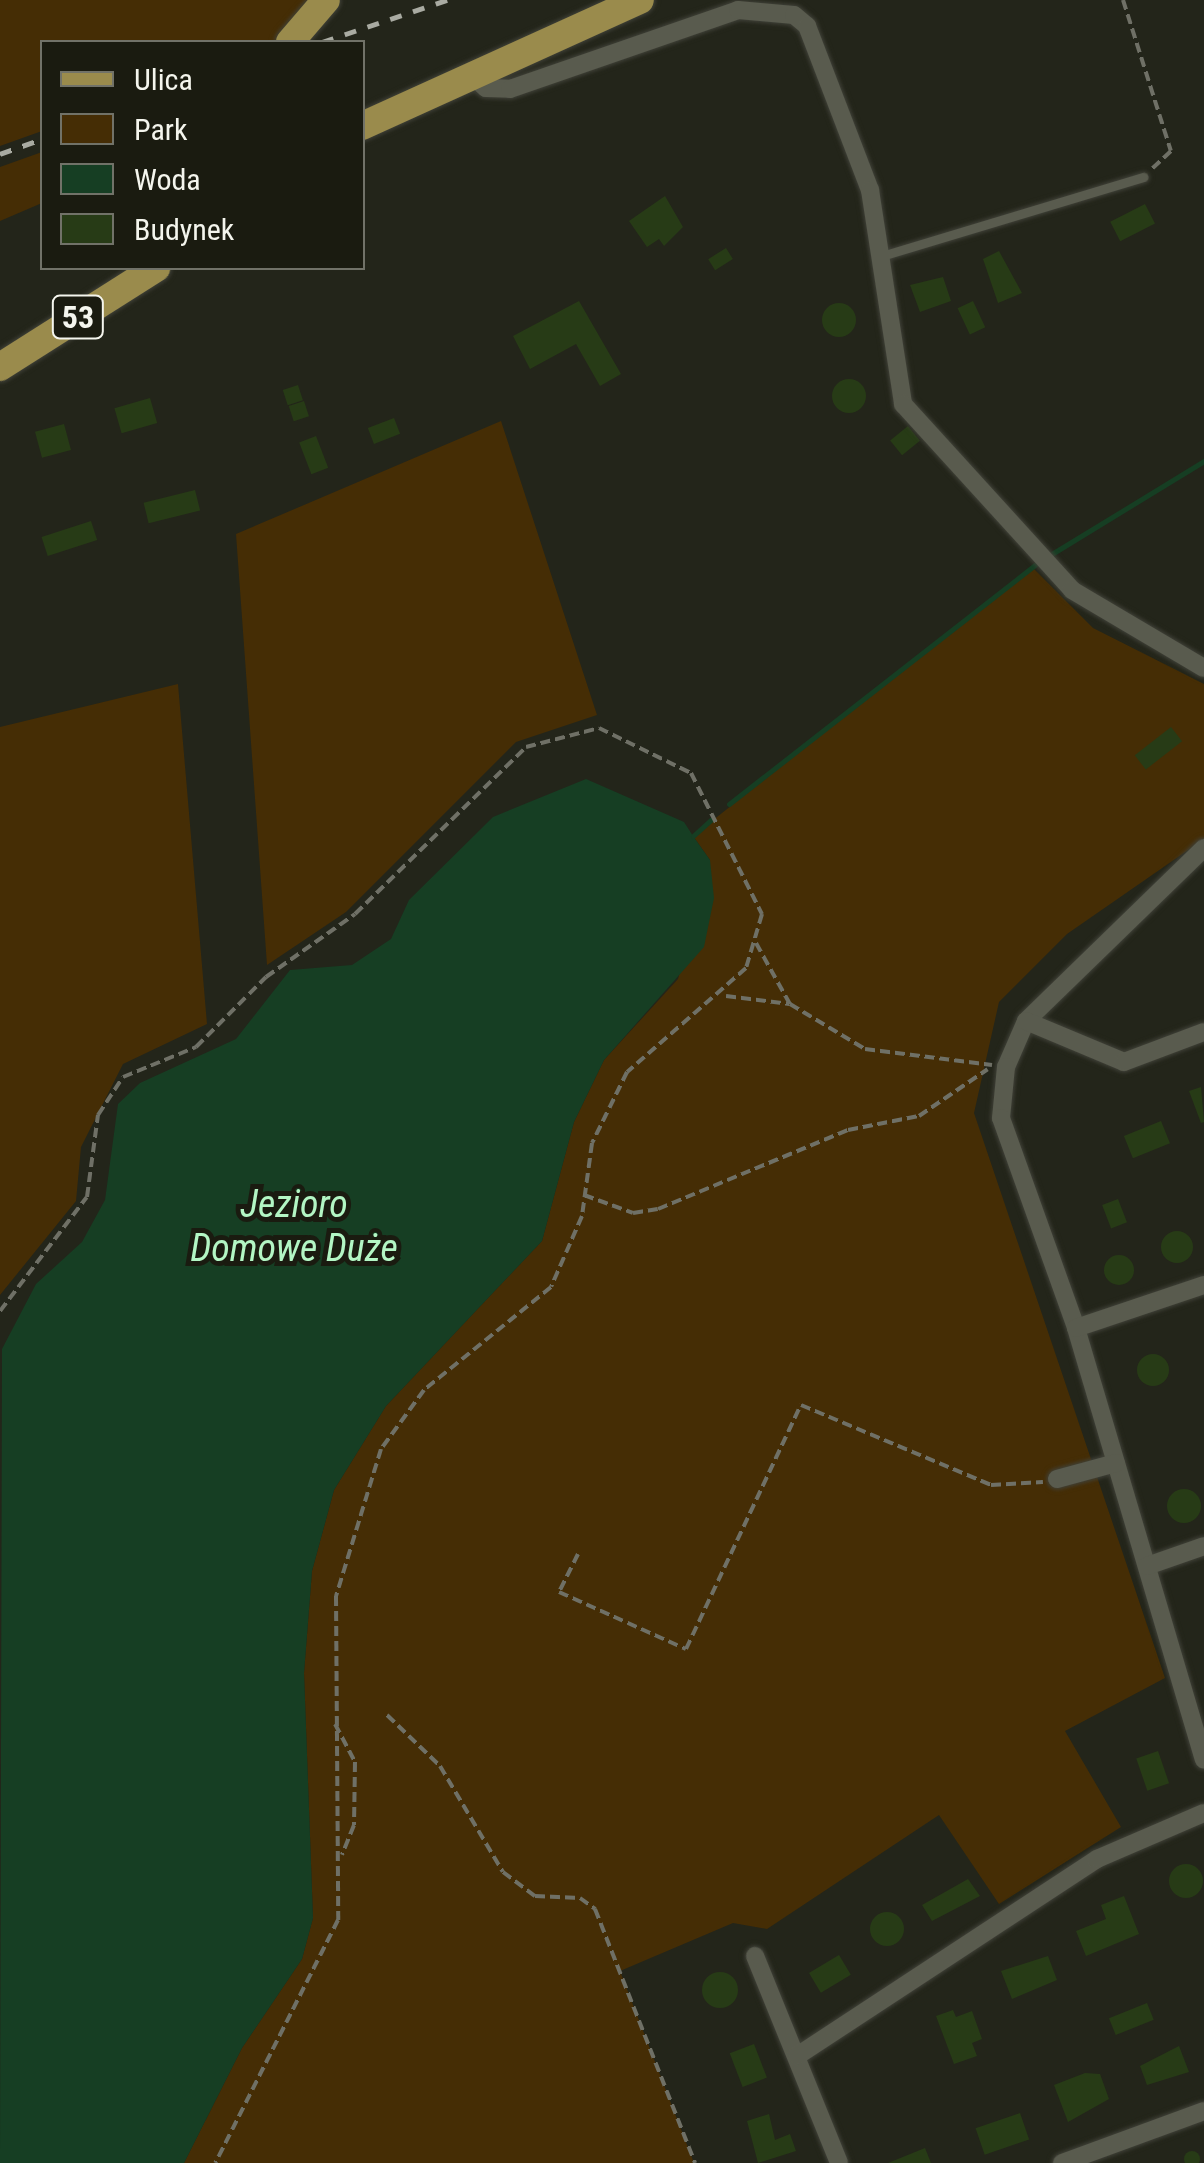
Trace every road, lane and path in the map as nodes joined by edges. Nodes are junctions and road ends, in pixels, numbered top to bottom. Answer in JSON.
{"nodes":[{"id":1,"x":326,"y":0,"type":"edge"},
{"id":2,"x":640,"y":0,"type":"edge"},
{"id":3,"x":1123,"y":0,"type":"edge"},
{"id":4,"x":292,"y":40,"type":"edge"},
{"id":5,"x":471,"y":75,"type":"junction"},
{"id":6,"x":365,"y":125,"type":"edge"},
{"id":7,"x":365,"y":139,"type":"edge"},
{"id":8,"x":1144,"y":177,"type":"joint"},
{"id":9,"x":885,"y":254,"type":"junction"},
{"id":10,"x":120,"y":270,"type":"edge"},
{"id":11,"x":153,"y":270,"type":"edge"},
{"id":12,"x":0,"y":348,"type":"edge"},
{"id":13,"x":0,"y":366,"type":"edge"},
{"id":14,"x":1204,"y":668,"type":"edge"},
{"id":15,"x":1204,"y":848,"type":"edge"},
{"id":16,"x":755,"y":940,"type":"junction"},
{"id":17,"x":724,"y":996,"type":"junction"},
{"id":18,"x":790,"y":1004,"type":"junction"},
{"id":19,"x":1026,"y":1021,"type":"junction"},
{"id":20,"x":1204,"y":1032,"type":"edge"},
{"id":21,"x":1000,"y":1066,"type":"junction"},
{"id":22,"x":584,"y":1195,"type":"junction"},
{"id":23,"x":1204,"y":1285,"type":"edge"},
{"id":24,"x":0,"y":1311,"type":"edge"},
{"id":25,"x":1076,"y":1328,"type":"junction"},
{"id":26,"x":1116,"y":1463,"type":"junction"},
{"id":27,"x":1057,"y":1479,"type":"joint"},
{"id":28,"x":1204,"y":1546,"type":"edge"},
{"id":29,"x":578,"y":1554,"type":"dead end"},
{"id":30,"x":1147,"y":1566,"type":"junction"},
{"id":31,"x":387,"y":1715,"type":"dead end"},
{"id":32,"x":335,"y":1724,"type":"junction"},
{"id":33,"x":1204,"y":1759,"type":"edge"},
{"id":34,"x":1204,"y":1813,"type":"edge"},
{"id":35,"x":342,"y":1855,"type":"junction"},
{"id":36,"x":755,"y":1956,"type":"dead end"},
{"id":37,"x":797,"y":2056,"type":"junction"},
{"id":38,"x":1204,"y":2111,"type":"edge"},
{"id":39,"x":215,"y":2163,"type":"edge"},
{"id":40,"x":695,"y":2163,"type":"edge"},
{"id":41,"x":840,"y":2163,"type":"edge"},
{"id":42,"x":1062,"y":2163,"type":"edge"}],
"edges":[{"from":1,"to":4,"type":"main road"},
{"from":2,"to":5,"type":"main road"},
{"from":3,"to":8,"type":"path"},
{"from":5,"to":6,"type":"main road"},
{"from":5,"to":7,"type":"main road"},
{"from":5,"to":9,"type":"street"},
{"from":8,"to":9,"type":"lane"},
{"from":9,"to":14,"type":"street"},
{"from":10,"to":12,"type":"main road","number":"53"},
{"from":11,"to":13,"type":"main road","number":"53"},
{"from":15,"to":19,"type":"street"},
{"from":16,"to":17,"type":"path"},
{"from":16,"to":18,"type":"path"},
{"from":16,"to":24,"type":"path"},
{"from":17,"to":18,"type":"path"},
{"from":17,"to":22,"type":"path"},
{"from":18,"to":21,"type":"path"},
{"from":19,"to":20,"type":"street"},
{"from":19,"to":21,"type":"street"},
{"from":21,"to":22,"type":"path"},
{"from":21,"to":25,"type":"street"},
{"from":22,"to":32,"type":"path"},
{"from":23,"to":25,"type":"street"},
{"from":25,"to":26,"type":"street"},
{"from":26,"to":27,"type":"street"},
{"from":26,"to":30,"type":"street"},
{"from":27,"to":29,"type":"path"},
{"from":28,"to":30,"type":"street"},
{"from":30,"to":33,"type":"street"},
{"from":31,"to":40,"type":"path"},
{"from":32,"to":35,"type":"path"},
{"from":32,"to":35,"type":"path"},
{"from":34,"to":37,"type":"street"},
{"from":35,"to":39,"type":"path"},
{"from":36,"to":37,"type":"street"},
{"from":37,"to":41,"type":"street"},
{"from":38,"to":42,"type":"street"}]}
